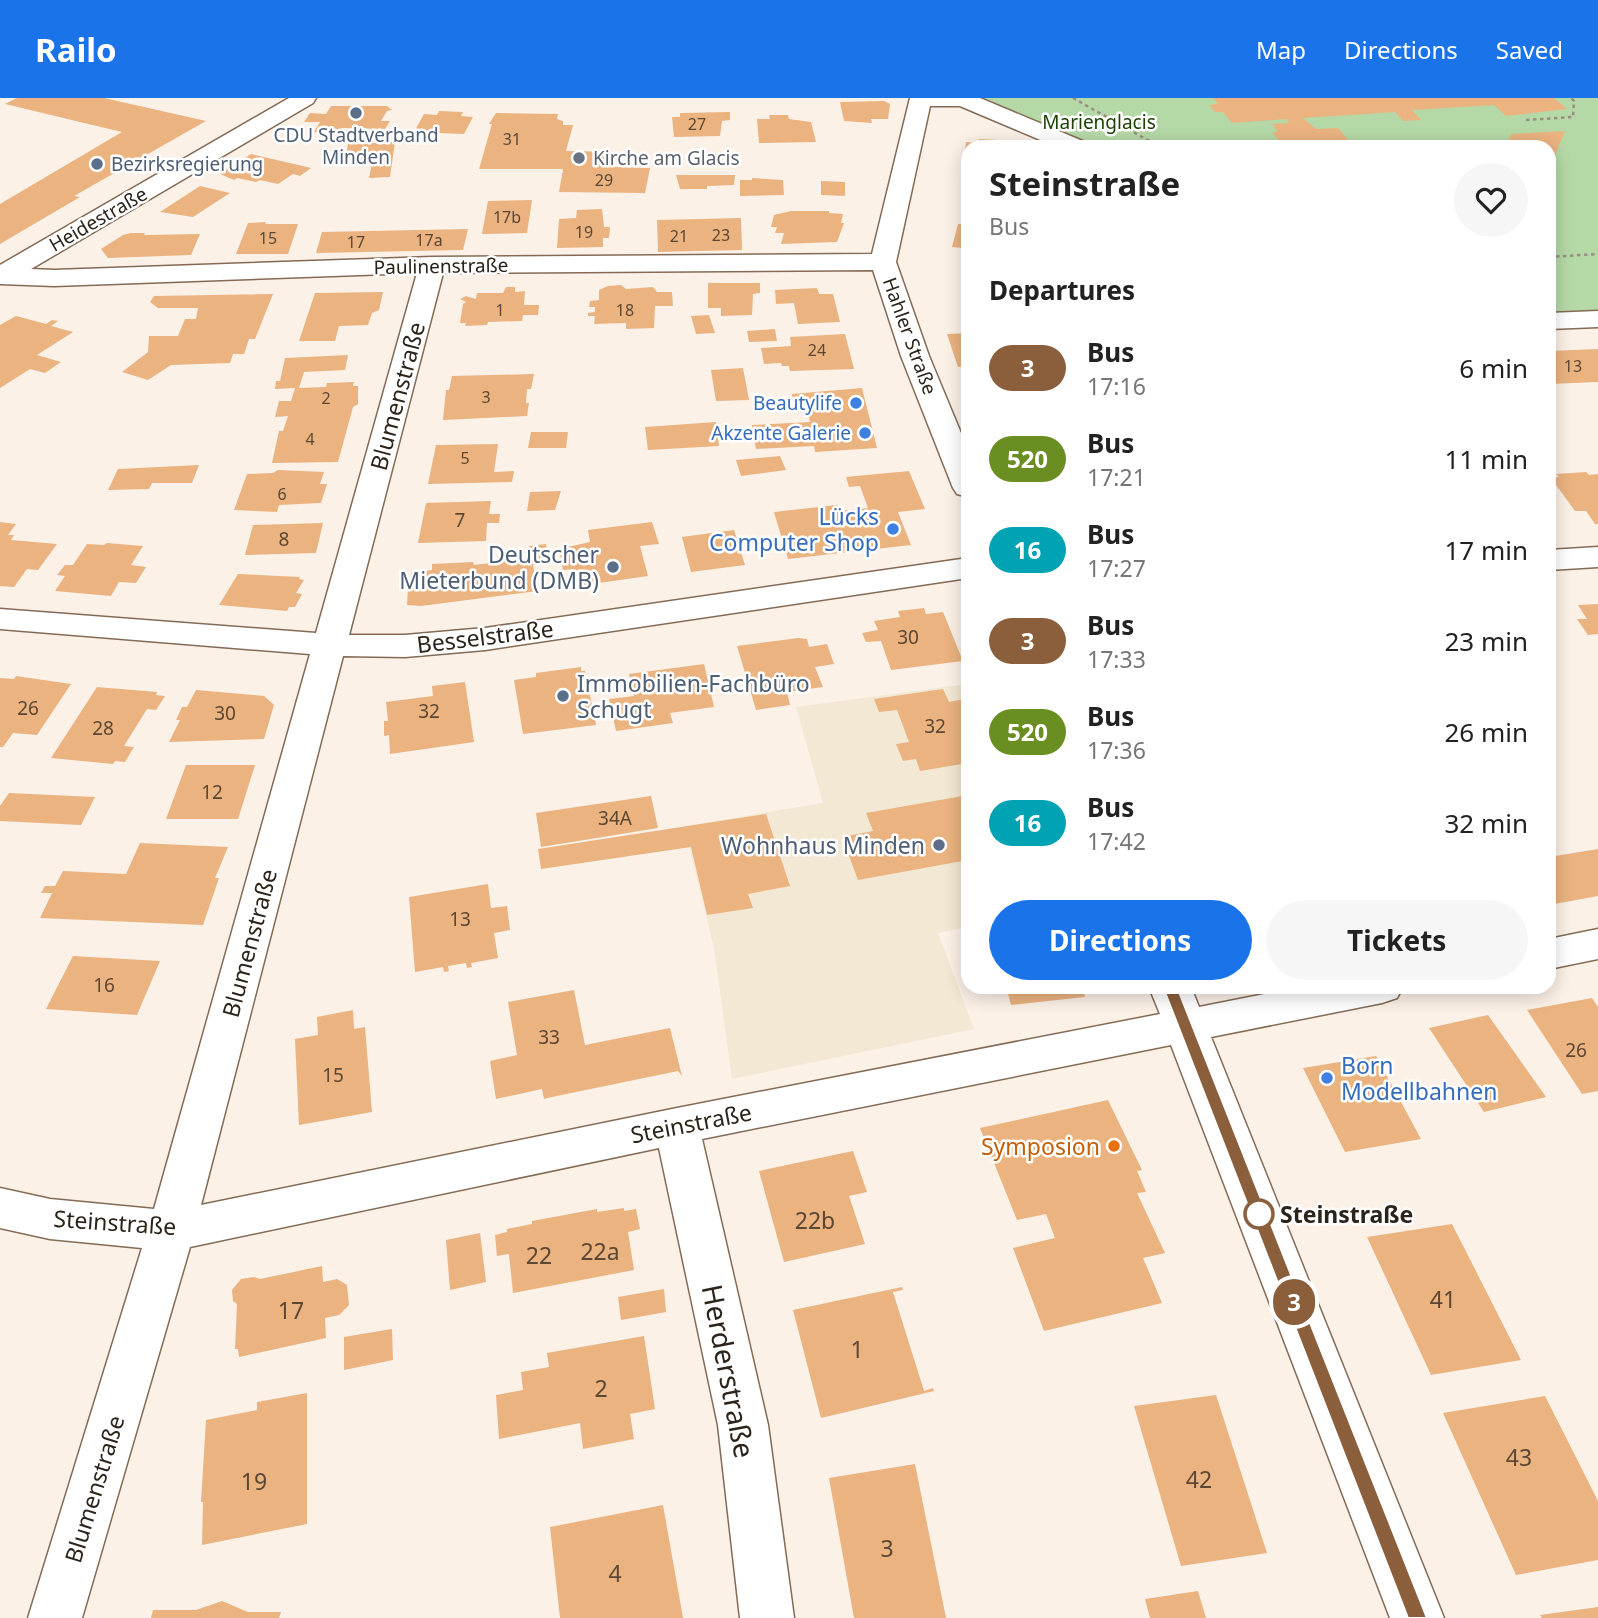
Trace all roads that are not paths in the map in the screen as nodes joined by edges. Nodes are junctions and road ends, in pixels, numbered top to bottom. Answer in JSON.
{"nodes":[{"id":1,"x":305,"y":98,"type":"edge"},
{"id":2,"x":921,"y":98,"type":"edge"},
{"id":3,"x":1060,"y":140,"type":"edge"},
{"id":4,"x":883,"y":262,"type":"junction"},
{"id":5,"x":432,"y":265,"type":"junction"},
{"id":6,"x":1,"y":275,"type":"edge"},
{"id":7,"x":1598,"y":318,"type":"edge"},
{"id":8,"x":1556,"y":321,"type":"edge"},
{"id":9,"x":961,"y":471,"type":"edge"},
{"id":10,"x":1598,"y":557,"type":"edge"},
{"id":11,"x":1556,"y":560,"type":"edge"},
{"id":12,"x":961,"y":569,"type":"edge"},
{"id":13,"x":0,"y":619,"type":"edge"},
{"id":14,"x":330,"y":645,"type":"junction"},
{"id":15,"x":1598,"y":944,"type":"edge"},
{"id":16,"x":1556,"y":953,"type":"edge"},
{"id":17,"x":1311,"y":994,"type":"edge"},
{"id":18,"x":1178,"y":1007,"type":"edge"},
{"id":19,"x":677,"y":1126,"type":"junction"},
{"id":20,"x":0,"y":1208,"type":"edge"},
{"id":21,"x":170,"y":1231,"type":"junction"},
{"id":22,"x":55,"y":1618,"type":"edge"},
{"id":23,"x":767,"y":1618,"type":"edge"},
{"id":24,"x":1417,"y":1618,"type":"edge"}],
"edges":[{"from":1,"to":6,"type":"street","name":"Heidestraße"},
{"from":2,"to":3,"type":"street"},
{"from":2,"to":4,"type":"street","name":"Hahler Straße"},
{"from":4,"to":5,"type":"street","name":"Paulinenstraße"},
{"from":4,"to":9,"type":"street","name":"Hahler Straße"},
{"from":5,"to":6,"type":"street","name":"Paulinenstraße"},
{"from":5,"to":14,"type":"street","name":"Blumenstraße"},
{"from":7,"to":8,"type":"street"},
{"from":10,"to":11,"type":"street"},
{"from":12,"to":14,"type":"street","name":"Besselstraße"},
{"from":13,"to":14,"type":"street","name":"Besselstraße"},
{"from":14,"to":21,"type":"street","name":"Blumenstraße"},
{"from":15,"to":16,"type":"street"},
{"from":17,"to":18,"type":"street","name":"Steinstraße"},
{"from":18,"to":19,"type":"street","name":"Steinstraße"},
{"from":18,"to":24,"type":"street"},
{"from":19,"to":21,"type":"street","name":"Steinstraße"},
{"from":19,"to":23,"type":"street","name":"Herderstraße"},
{"from":20,"to":21,"type":"street","name":"Steinstraße"},
{"from":21,"to":22,"type":"street","name":"Blumenstraße"}]}
